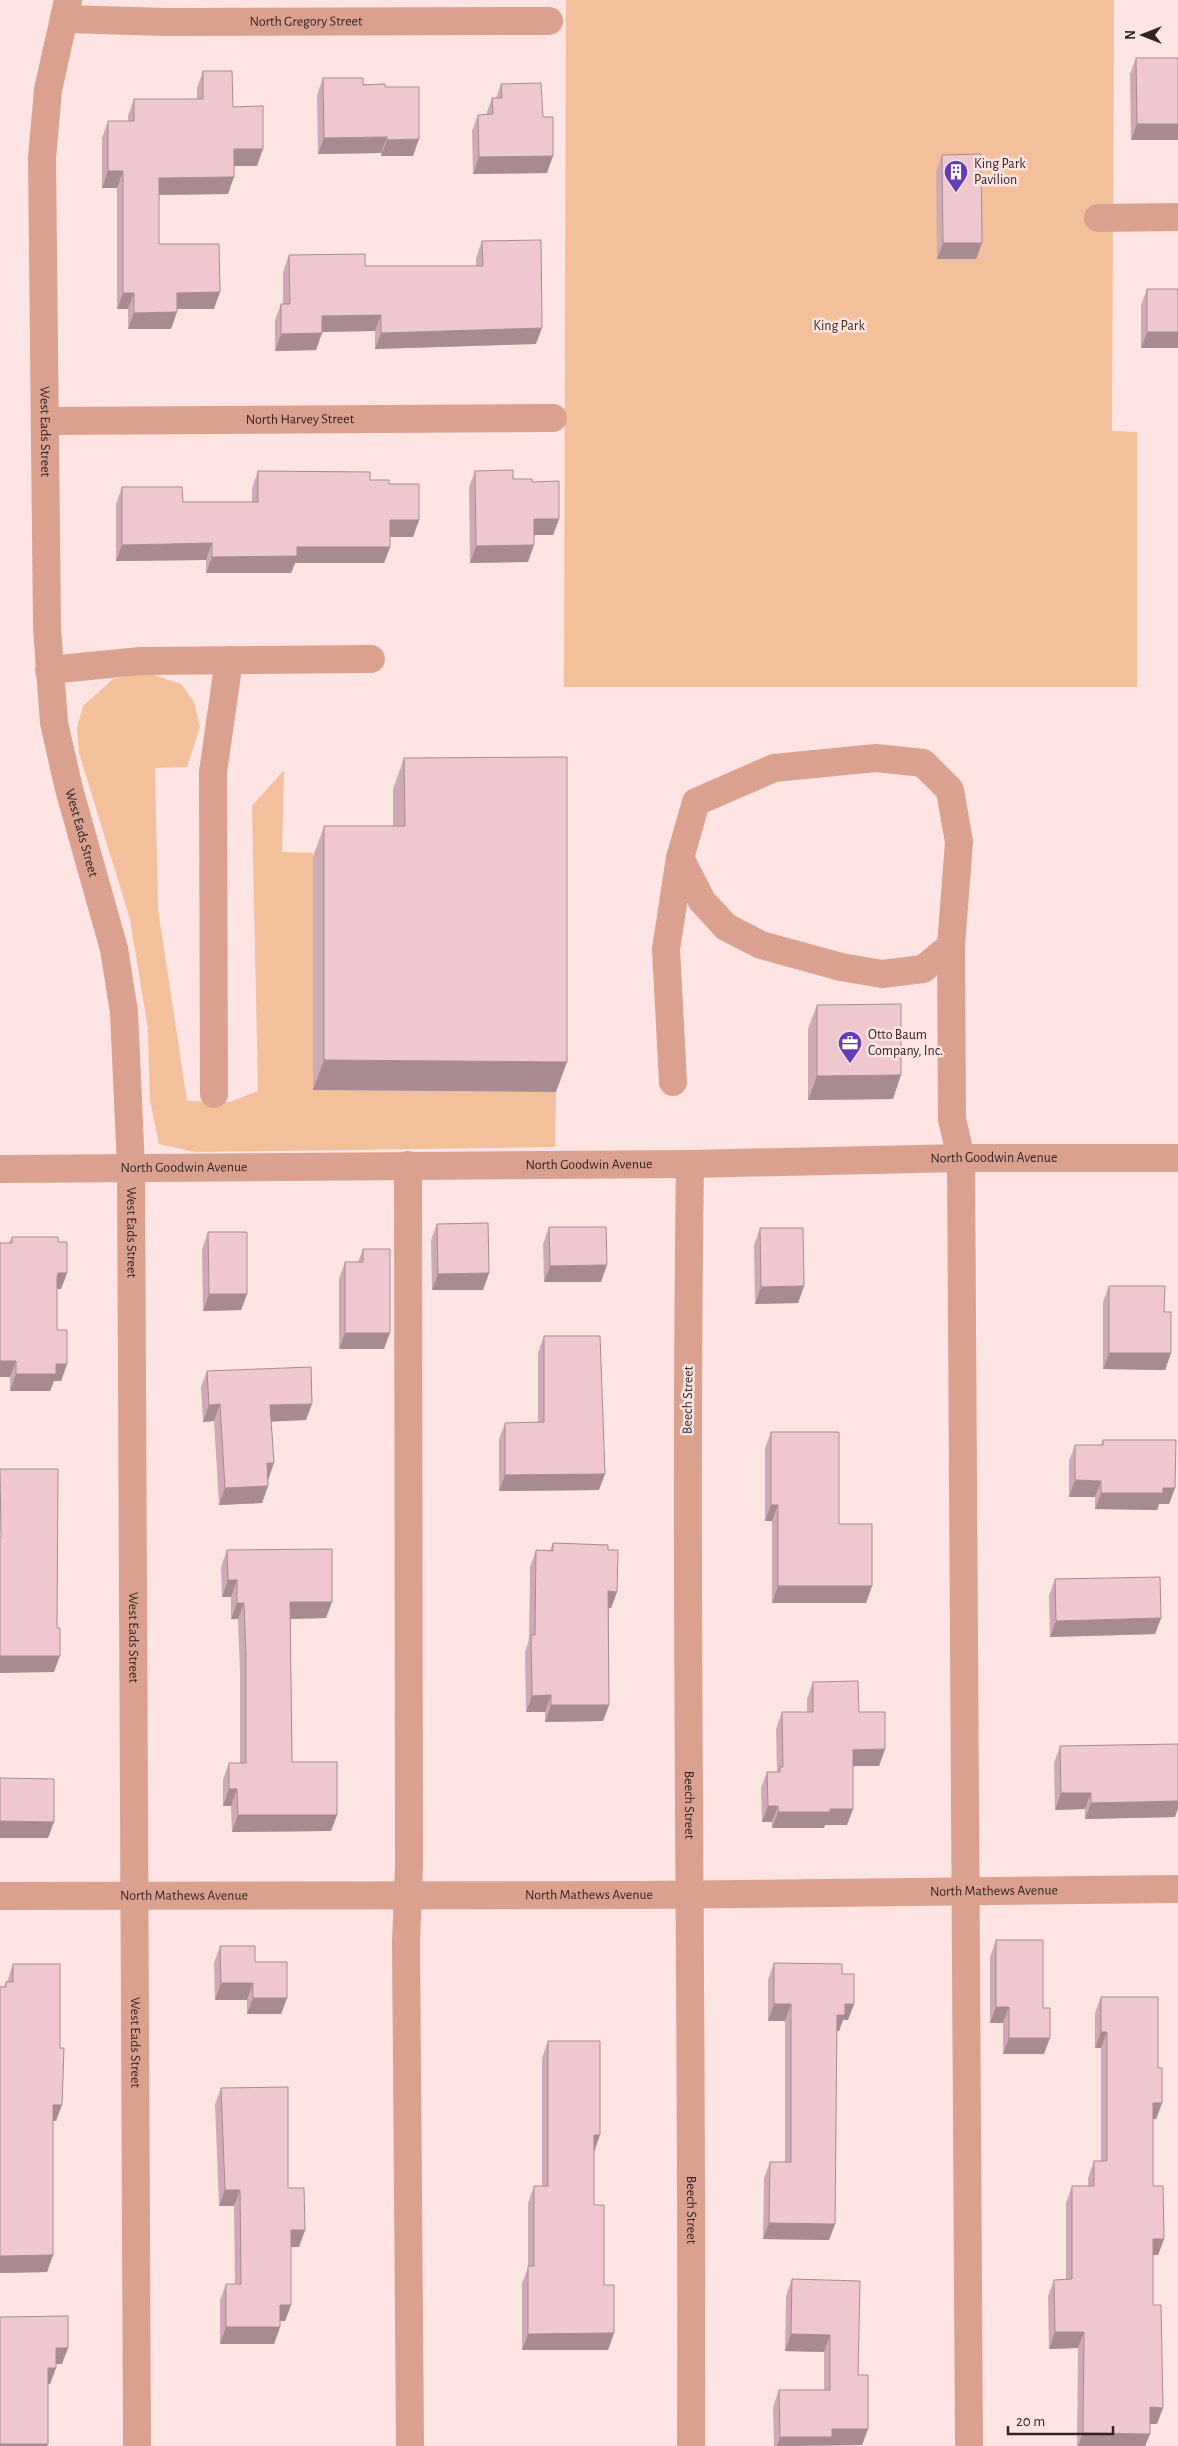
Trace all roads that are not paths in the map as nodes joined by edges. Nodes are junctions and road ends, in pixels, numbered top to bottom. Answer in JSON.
{"nodes":[{"id":1,"x":67,"y":9,"type":"edge"},
{"id":2,"x":549,"y":21,"type":"dead end"},
{"id":3,"x":1178,"y":217,"type":"edge"},
{"id":4,"x":1098,"y":218,"type":"dead end"},
{"id":5,"x":553,"y":418,"type":"dead end"},
{"id":6,"x":46,"y":421,"type":"junction"},
{"id":7,"x":371,"y":659,"type":"dead end"},
{"id":8,"x":229,"y":660,"type":"junction"},
{"id":9,"x":50,"y":670,"type":"junction"},
{"id":10,"x":680,"y":858,"type":"junction"},
{"id":11,"x":951,"y":946,"type":"junction"},
{"id":12,"x":673,"y":1082,"type":"dead end"},
{"id":13,"x":214,"y":1094,"type":"dead end"},
{"id":14,"x":960,"y":1158,"type":"junction"},
{"id":15,"x":1178,"y":1158,"type":"edge"},
{"id":16,"x":408,"y":1164,"type":"junction"},
{"id":17,"x":690,"y":1164,"type":"junction"},
{"id":18,"x":131,"y":1167,"type":"junction"},
{"id":19,"x":0,"y":1169,"type":"edge"},
{"id":20,"x":1178,"y":1889,"type":"edge"},
{"id":21,"x":965,"y":1892,"type":"junction"},
{"id":22,"x":691,"y":1894,"type":"junction"},
{"id":23,"x":135,"y":1895,"type":"junction"},
{"id":24,"x":406,"y":1895,"type":"junction"},
{"id":25,"x":0,"y":1896,"type":"edge"},
{"id":26,"x":137,"y":2446,"type":"edge"},
{"id":27,"x":410,"y":2446,"type":"edge"},
{"id":28,"x":691,"y":2446,"type":"edge"},
{"id":29,"x":969,"y":2446,"type":"edge"}],
"edges":[{"from":1,"to":2,"type":"street","name":"North Gregory Street"},
{"from":1,"to":6,"type":"street","name":"West Eads Street"},
{"from":3,"to":4,"type":"street"},
{"from":5,"to":6,"type":"street","name":"North Harvey Street"},
{"from":6,"to":9,"type":"street","name":"West Eads Street"},
{"from":7,"to":8,"type":"street"},
{"from":8,"to":9,"type":"street"},
{"from":8,"to":13,"type":"street"},
{"from":9,"to":18,"type":"street","name":"West Eads Street"},
{"from":10,"to":11,"type":"street"},
{"from":10,"to":11,"type":"street"},
{"from":10,"to":12,"type":"street"},
{"from":11,"to":14,"type":"street"},
{"from":14,"to":15,"type":"street","name":"North Goodwin Avenue"},
{"from":14,"to":17,"type":"street","name":"North Goodwin Avenue"},
{"from":14,"to":21,"type":"street"},
{"from":16,"to":17,"type":"street","name":"North Goodwin Avenue"},
{"from":16,"to":18,"type":"street","name":"North Goodwin Avenue"},
{"from":16,"to":24,"type":"street"},
{"from":17,"to":22,"type":"street","name":"Beech Street"},
{"from":18,"to":19,"type":"street","name":"North Goodwin Avenue"},
{"from":18,"to":23,"type":"street","name":"West Eads Street"},
{"from":20,"to":21,"type":"street","name":"North Mathews Avenue"},
{"from":21,"to":22,"type":"street","name":"North Mathews Avenue"},
{"from":21,"to":29,"type":"street"},
{"from":22,"to":24,"type":"street","name":"North Mathews Avenue"},
{"from":22,"to":28,"type":"street","name":"Beech Street"},
{"from":23,"to":24,"type":"street","name":"North Mathews Avenue"},
{"from":23,"to":25,"type":"street","name":"North Mathews Avenue"},
{"from":23,"to":26,"type":"street","name":"West Eads Street"},
{"from":24,"to":27,"type":"street"}]}
